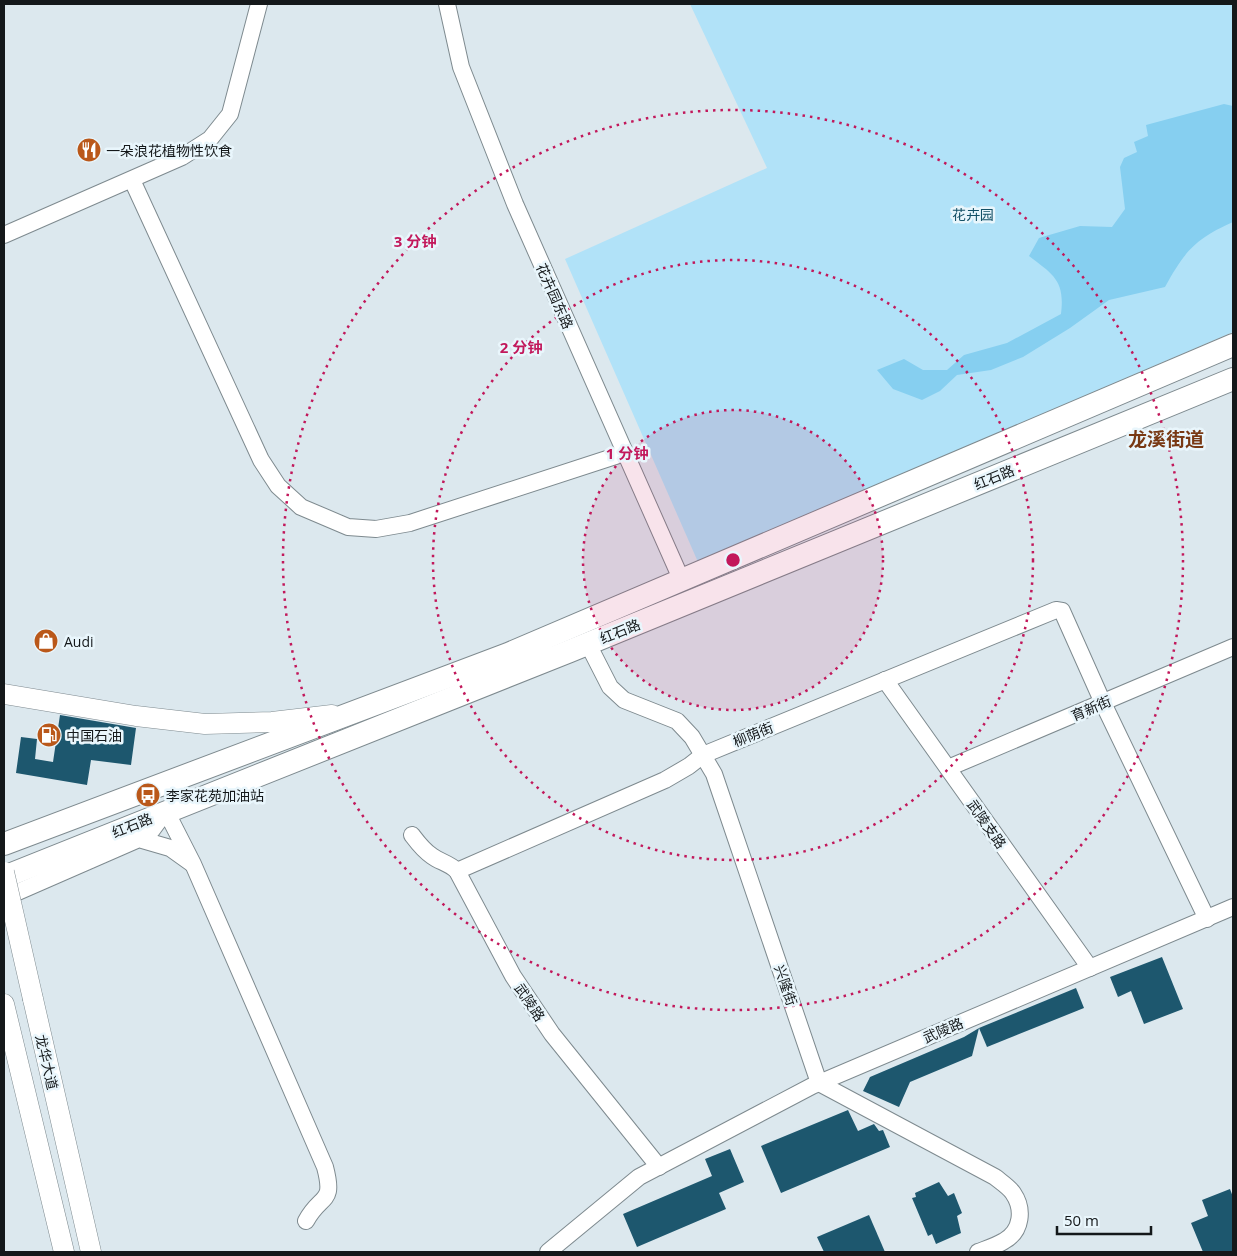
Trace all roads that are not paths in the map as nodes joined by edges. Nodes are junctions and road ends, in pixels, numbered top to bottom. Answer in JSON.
{"nodes":[{"id":1,"x":259,"y":4,"type":"edge"},
{"id":2,"x":447,"y":4,"type":"edge"},
{"id":3,"x":132,"y":180,"type":"junction"},
{"id":4,"x":4,"y":235,"type":"edge"},
{"id":5,"x":1233,"y":345,"type":"edge"},
{"id":6,"x":1233,"y":379,"type":"edge"},
{"id":7,"x":625,"y":454,"type":"junction"},
{"id":8,"x":682,"y":581,"type":"junction"},
{"id":9,"x":588,"y":644,"type":"junction"},
{"id":10,"x":1233,"y":647,"type":"edge"},
{"id":11,"x":885,"y":680,"type":"junction"},
{"id":12,"x":4,"y":694,"type":"edge"},
{"id":13,"x":1103,"y":703,"type":"junction"},
{"id":14,"x":347,"y":714,"type":"junction"},
{"id":15,"x":703,"y":755,"type":"junction"},
{"id":16,"x":948,"y":768,"type":"junction"},
{"id":17,"x":166,"y":811,"type":"junction"},
{"id":18,"x":412,"y":835,"type":"dead end"},
{"id":19,"x":139,"y":839,"type":"junction"},
{"id":20,"x":4,"y":844,"type":"edge"},
{"id":21,"x":193,"y":864,"type":"junction"},
{"id":22,"x":457,"y":871,"type":"junction"},
{"id":23,"x":4,"y":872,"type":"edge"},
{"id":24,"x":4,"y":878,"type":"edge"},
{"id":25,"x":4,"y":898,"type":"edge"},
{"id":26,"x":1233,"y":907,"type":"edge"},
{"id":27,"x":1207,"y":919,"type":"junction"},
{"id":28,"x":1090,"y":968,"type":"junction"},
{"id":29,"x":4,"y":1005,"type":"edge"},
{"id":30,"x":819,"y":1083,"type":"junction"},
{"id":31,"x":659,"y":1166,"type":"junction"},
{"id":32,"x":306,"y":1221,"type":"dead end"},
{"id":33,"x":64,"y":1252,"type":"edge"},
{"id":34,"x":91,"y":1252,"type":"edge"},
{"id":35,"x":548,"y":1252,"type":"edge"},
{"id":36,"x":978,"y":1252,"type":"edge"}],
"edges":[{"from":1,"to":3,"type":"street"},
{"from":2,"to":7,"type":"street","name":"花卉园东路"},
{"from":3,"to":4,"type":"street"},
{"from":3,"to":7,"type":"street"},
{"from":5,"to":8,"type":"highway","name":"红石路"},
{"from":6,"to":9,"type":"highway","name":"红石路"},
{"from":7,"to":8,"type":"street","name":"花卉园东路"},
{"from":8,"to":14,"type":"highway","name":"红石路"},
{"from":9,"to":15,"type":"street","name":"兴隆街"},
{"from":9,"to":17,"type":"highway","name":"红石路"},
{"from":10,"to":13,"type":"street","name":"育新街"},
{"from":11,"to":13,"type":"street","name":"柳荫街"},
{"from":11,"to":15,"type":"street","name":"柳荫街"},
{"from":11,"to":16,"type":"street","name":"武陵支路"},
{"from":12,"to":14,"type":"main road","name":"红石路"},
{"from":13,"to":16,"type":"street","name":"育新街"},
{"from":13,"to":27,"type":"street"},
{"from":14,"to":20,"type":"highway","name":"红石路"},
{"from":15,"to":22,"type":"street","name":"柳荫街"},
{"from":15,"to":30,"type":"street","name":"兴隆街"},
{"from":16,"to":28,"type":"street","name":"武陵支路"},
{"from":17,"to":19,"type":"street"},
{"from":17,"to":21,"type":"street"},
{"from":17,"to":24,"type":"highway","name":"红石路"},
{"from":18,"to":22,"type":"street","name":"武陵路"},
{"from":19,"to":21,"type":"street"},
{"from":19,"to":25,"type":"street"},
{"from":21,"to":32,"type":"street"},
{"from":22,"to":31,"type":"street","name":"武陵路"},
{"from":23,"to":34,"type":"main road","name":"龙华大道","bridge":true},
{"from":26,"to":27,"type":"street","name":"武陵路"},
{"from":27,"to":28,"type":"street","name":"武陵路"},
{"from":28,"to":30,"type":"street","name":"武陵路"},
{"from":29,"to":33,"type":"main road","name":"龙华大道"},
{"from":30,"to":31,"type":"street","name":"武陵路"},
{"from":30,"to":36,"type":"street"},
{"from":31,"to":35,"type":"street","name":"武陵路"}]}
